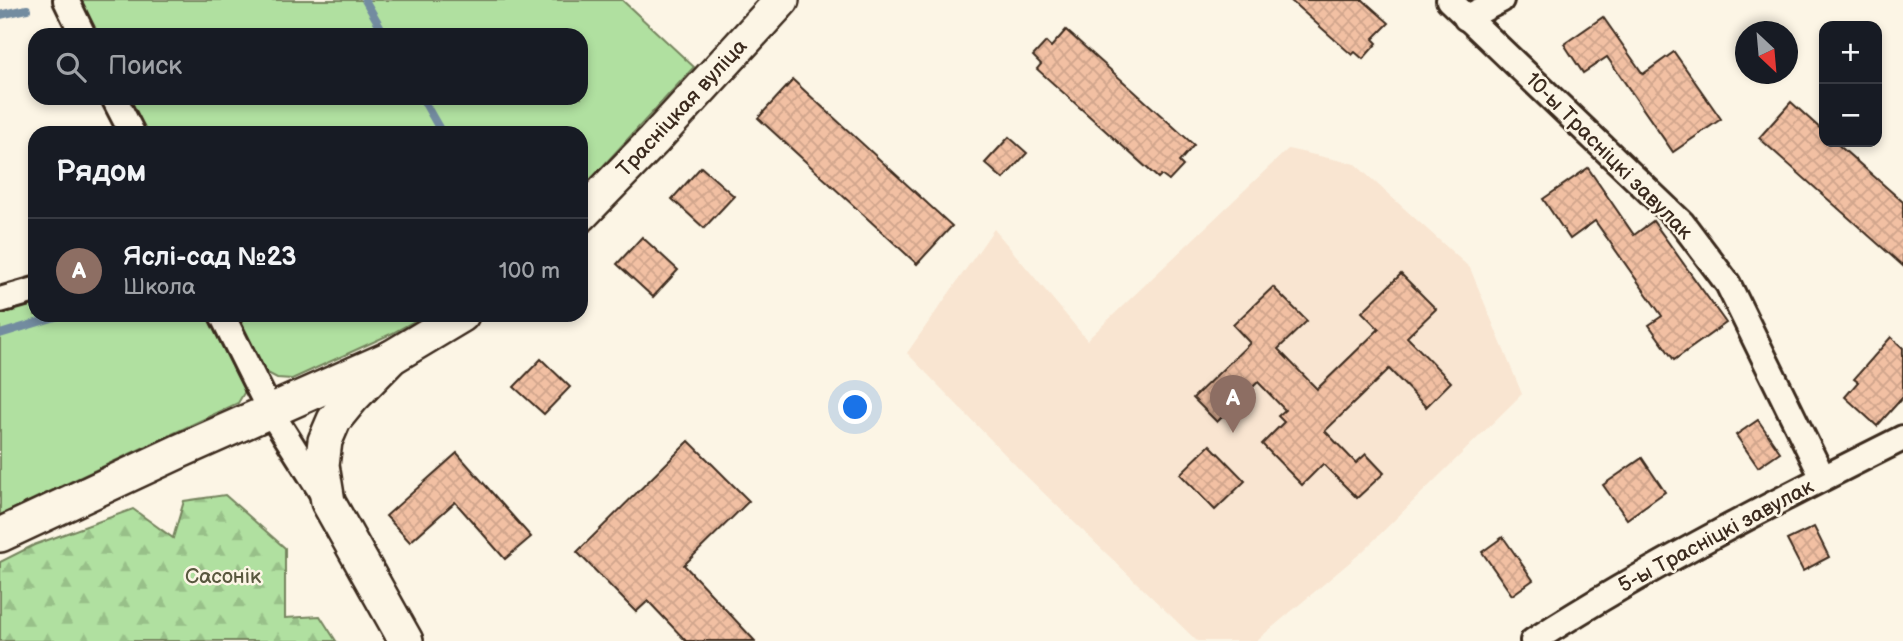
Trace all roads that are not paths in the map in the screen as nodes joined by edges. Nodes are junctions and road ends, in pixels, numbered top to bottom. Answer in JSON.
{"nodes":[{"id":1,"x":66,"y":0,"type":"edge"},
{"id":2,"x":782,"y":0,"type":"edge"},
{"id":3,"x":1449,"y":0,"type":"edge"},
{"id":4,"x":1500,"y":0,"type":"edge"},
{"id":5,"x":1466,"y":18,"type":"junction"},
{"id":6,"x":80,"y":28,"type":"edge"},
{"id":7,"x":118,"y":105,"type":"edge"},
{"id":8,"x":128,"y":126,"type":"edge"},
{"id":9,"x":588,"y":208,"type":"edge"},
{"id":10,"x":28,"y":292,"type":"edge"},
{"id":11,"x":0,"y":300,"type":"edge"},
{"id":12,"x":226,"y":322,"type":"edge"},
{"id":13,"x":450,"y":322,"type":"edge"},
{"id":14,"x":392,"y":357,"type":"junction"},
{"id":15,"x":271,"y":411,"type":"junction"},
{"id":16,"x":1903,"y":438,"type":"edge"},
{"id":17,"x":1823,"y":478,"type":"junction"},
{"id":18,"x":328,"y":502,"type":"junction"},
{"id":19,"x":0,"y":535,"type":"edge"},
{"id":20,"x":406,"y":641,"type":"edge"},
{"id":21,"x":1533,"y":641,"type":"edge"}],
"edges":[{"from":1,"to":6,"type":"street"},
{"from":2,"to":9,"type":"street","name":"Трасніцкая вуліца"},
{"from":3,"to":5,"type":"street","name":"10-ы Трасніцкі завулак"},
{"from":4,"to":5,"type":"street"},
{"from":5,"to":17,"type":"street","name":"10-ы Трасніцкі завулак"},
{"from":7,"to":8,"type":"street"},
{"from":10,"to":11,"type":"street"},
{"from":12,"to":15,"type":"street"},
{"from":13,"to":14,"type":"street"},
{"from":14,"to":15,"type":"street"},
{"from":14,"to":18,"type":"street"},
{"from":15,"to":18,"type":"street"},
{"from":15,"to":19,"type":"street"},
{"from":16,"to":17,"type":"street","name":"5-ы Трасніцкі завулак"},
{"from":17,"to":21,"type":"street","name":"5-ы Трасніцкі завулак"},
{"from":18,"to":20,"type":"street"}]}
